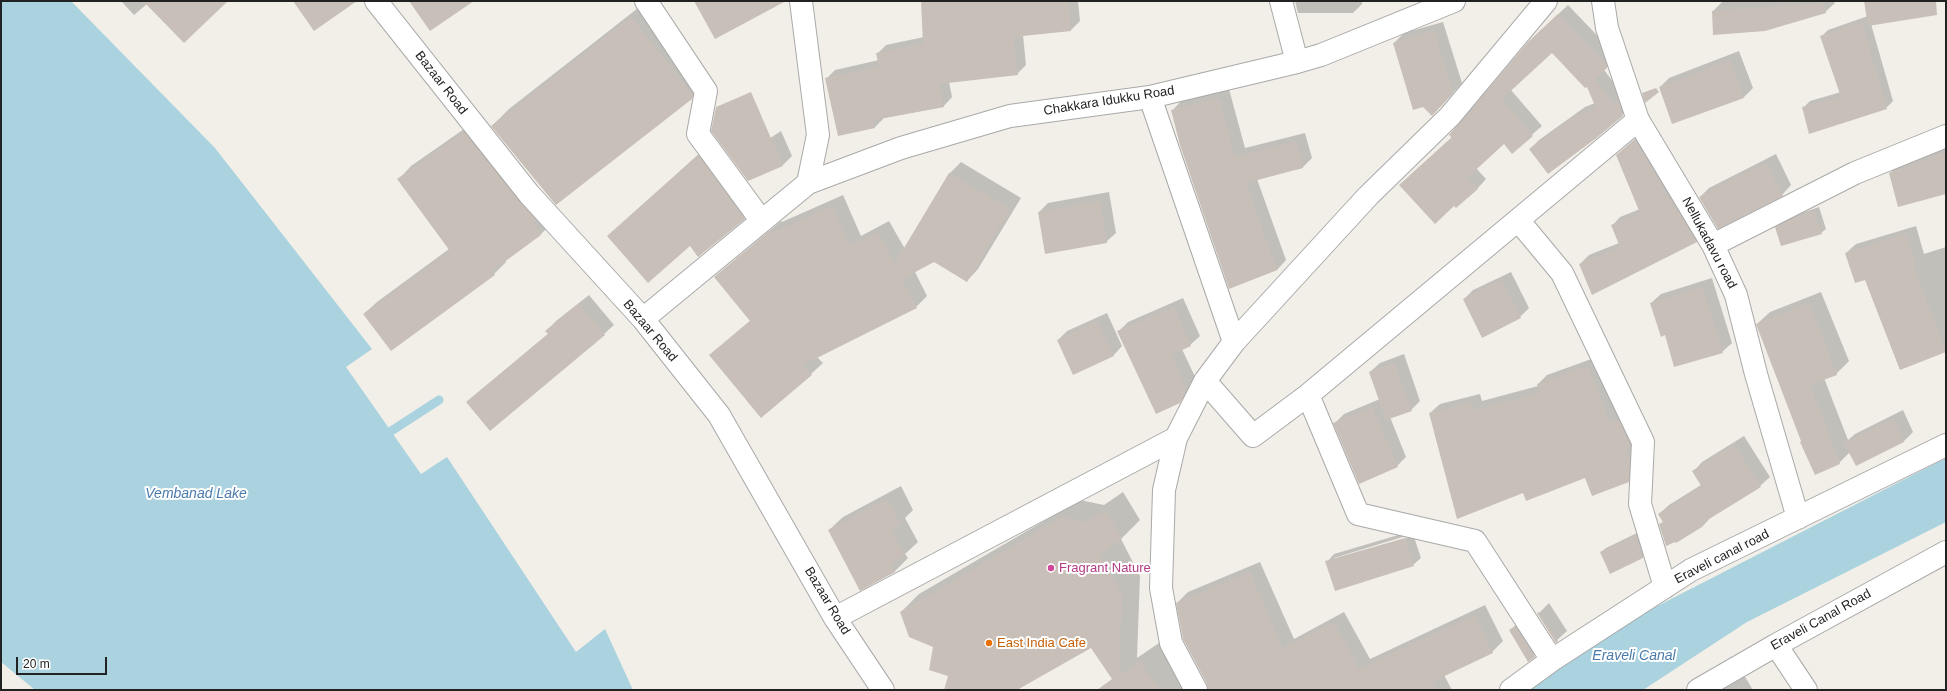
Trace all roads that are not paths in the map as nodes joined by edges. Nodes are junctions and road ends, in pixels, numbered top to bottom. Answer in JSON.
{"nodes":[{"id":1,"x":376,"y":1,"type":"edge"},
{"id":2,"x":646,"y":1,"type":"edge"},
{"id":3,"x":801,"y":1,"type":"edge"},
{"id":4,"x":1281,"y":1,"type":"edge"},
{"id":5,"x":1454,"y":1,"type":"edge"},
{"id":6,"x":1546,"y":1,"type":"edge"},
{"id":7,"x":1604,"y":1,"type":"edge"},
{"id":8,"x":1297,"y":62,"type":"junction"},
{"id":9,"x":1150,"y":97,"type":"junction"},
{"id":10,"x":1638,"y":120,"type":"junction"},
{"id":11,"x":1946,"y":136,"type":"edge"},
{"id":12,"x":808,"y":183,"type":"junction"},
{"id":13,"x":761,"y":220,"type":"junction"},
{"id":14,"x":1518,"y":220,"type":"junction"},
{"id":15,"x":1713,"y":244,"type":"junction"},
{"id":16,"x":642,"y":319,"type":"junction"},
{"id":17,"x":1234,"y":342,"type":"junction"},
{"id":18,"x":1205,"y":381,"type":"junction"},
{"id":19,"x":1308,"y":395,"type":"junction"},
{"id":20,"x":1176,"y":438,"type":"junction"},
{"id":21,"x":1946,"y":446,"type":"edge"},
{"id":22,"x":1798,"y":518,"type":"junction"},
{"id":23,"x":1946,"y":552,"type":"edge"},
{"id":24,"x":1664,"y":587,"type":"junction"},
{"id":25,"x":835,"y":618,"type":"junction"},
{"id":26,"x":1776,"y":644,"type":"junction"},
{"id":27,"x":1552,"y":660,"type":"junction"},
{"id":28,"x":883,"y":690,"type":"edge"},
{"id":29,"x":1196,"y":690,"type":"edge"},
{"id":30,"x":1511,"y":690,"type":"edge"},
{"id":31,"x":1698,"y":690,"type":"edge"},
{"id":32,"x":1806,"y":690,"type":"edge"}],
"edges":[{"from":1,"to":16,"type":"street","name":"Bazaar Road"},
{"from":2,"to":13,"type":"street"},
{"from":3,"to":12,"type":"street"},
{"from":4,"to":8,"type":"street"},
{"from":5,"to":8,"type":"street","name":"Chakkara Idukku Road"},
{"from":6,"to":17,"type":"street"},
{"from":7,"to":10,"type":"street","name":"Nellukadavu road"},
{"from":8,"to":9,"type":"street","name":"Chakkara Idukku Road"},
{"from":9,"to":12,"type":"street","name":"Chakkara Idukku Road"},
{"from":9,"to":17,"type":"street"},
{"from":10,"to":14,"type":"street"},
{"from":10,"to":15,"type":"street","name":"Nellukadavu road"},
{"from":11,"to":15,"type":"street"},
{"from":12,"to":13,"type":"street","name":"Chakkara Idukku Road"},
{"from":13,"to":16,"type":"street","name":"Chakkara Idukku Road"},
{"from":14,"to":19,"type":"street"},
{"from":14,"to":24,"type":"street"},
{"from":15,"to":22,"type":"street","name":"Nellukadavu road"},
{"from":16,"to":25,"type":"street","name":"Bazaar Road"},
{"from":17,"to":18,"type":"street"},
{"from":18,"to":19,"type":"street"},
{"from":18,"to":20,"type":"street"},
{"from":19,"to":27,"type":"street"},
{"from":20,"to":25,"type":"street"},
{"from":20,"to":29,"type":"street"},
{"from":21,"to":22,"type":"street","name":"Eraveli canal road"},
{"from":22,"to":24,"type":"street","name":"Eraveli canal road"},
{"from":23,"to":26,"type":"street","name":"Eraveli Canal Road"},
{"from":24,"to":27,"type":"street","name":"Eraveli canal road"},
{"from":25,"to":28,"type":"street","name":"Bazaar Road"},
{"from":26,"to":31,"type":"street","name":"Eraveli Canal Road"},
{"from":26,"to":32,"type":"street"},
{"from":27,"to":30,"type":"street","name":"Eraveli canal road"}]}
